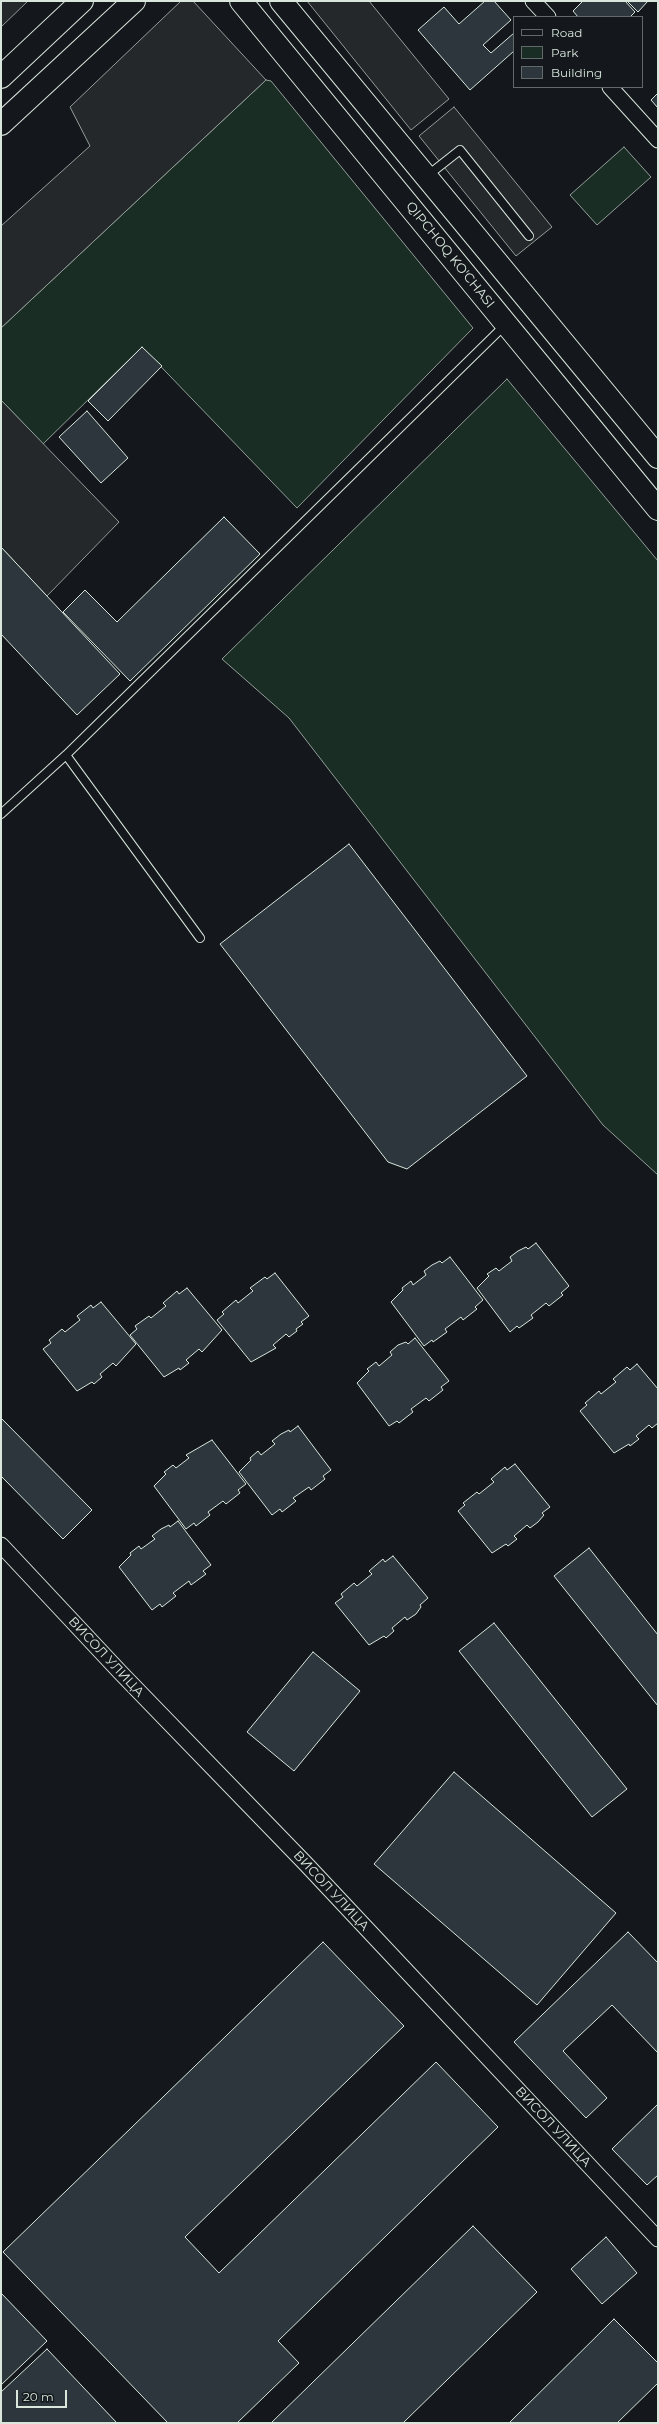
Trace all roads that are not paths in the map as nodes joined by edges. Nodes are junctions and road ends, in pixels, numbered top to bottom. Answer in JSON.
{"nodes":[{"id":1,"x":82,"y":1,"type":"edge"},
{"id":2,"x":134,"y":1,"type":"edge"},
{"id":3,"x":241,"y":1,"type":"edge"},
{"id":4,"x":281,"y":1,"type":"edge"},
{"id":5,"x":1,"y":77,"type":"edge"},
{"id":6,"x":611,"y":88,"type":"edge"},
{"id":7,"x":1,"y":124,"type":"edge"},
{"id":8,"x":658,"y":140,"type":"edge"},
{"id":9,"x":426,"y":177,"type":"junction"},
{"id":10,"x":529,"y":236,"type":"dead end"},
{"id":11,"x":506,"y":324,"type":"junction"},
{"id":12,"x":656,"y":452,"type":"edge"},
{"id":13,"x":658,"y":509,"type":"edge"},
{"id":14,"x":66,"y":755,"type":"junction"},
{"id":15,"x":1,"y":814,"type":"edge"},
{"id":16,"x":200,"y":938,"type":"dead end"},
{"id":17,"x":1,"y":1545,"type":"edge"},
{"id":18,"x":658,"y":2239,"type":"edge"}],
"edges":[{"from":1,"to":5,"type":"main road"},
{"from":2,"to":7,"type":"main road"},
{"from":3,"to":11,"type":"main road","name":"QIPCHOQ KO'CHASI"},
{"from":4,"to":9,"type":"main road"},
{"from":6,"to":8,"type":"street"},
{"from":9,"to":10,"type":"lane"},
{"from":9,"to":12,"type":"main road"},
{"from":11,"to":13,"type":"main road","name":"QIPCHOQ KO'CHASI"},
{"from":11,"to":14,"type":"lane"},
{"from":14,"to":15,"type":"lane"},
{"from":14,"to":16,"type":"lane"},
{"from":17,"to":18,"type":"street","name":"ВИСОЛ УЛИЦА"}]}
